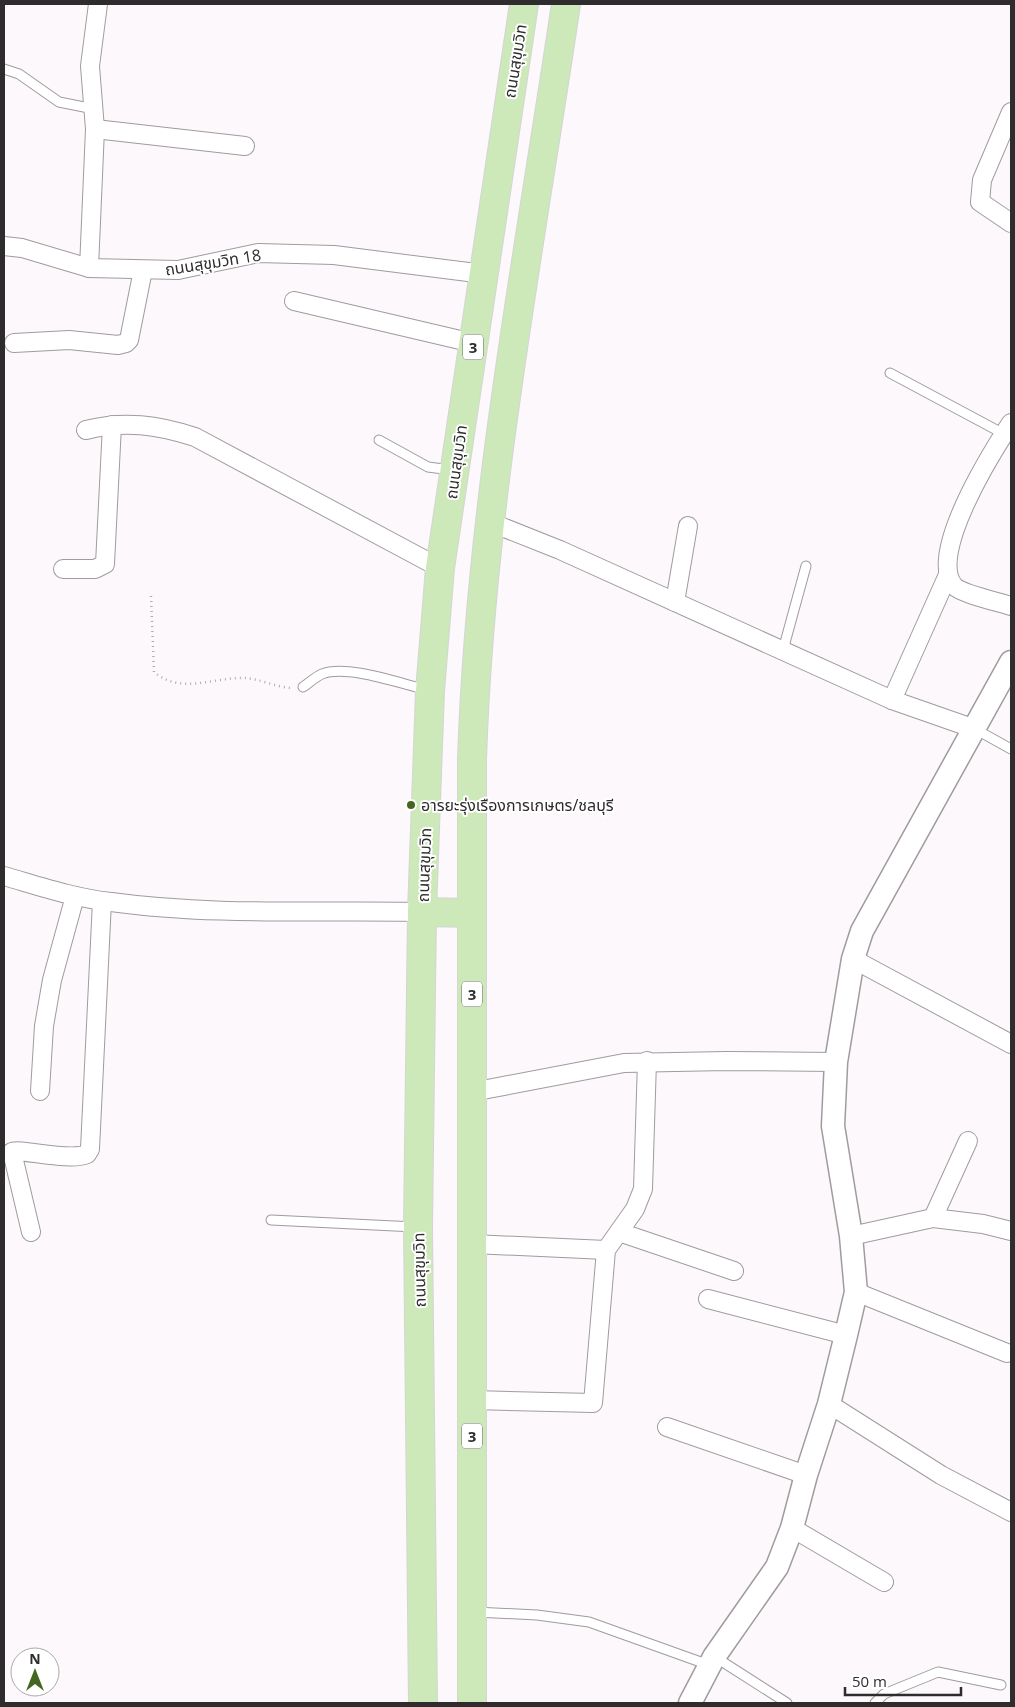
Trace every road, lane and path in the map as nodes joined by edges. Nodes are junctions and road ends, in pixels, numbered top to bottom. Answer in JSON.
{"nodes":[{"id":1,"x":98,"y":4,"type":"edge"},
{"id":2,"x":524,"y":4,"type":"edge"},
{"id":3,"x":566,"y":4,"type":"edge"},
{"id":4,"x":4,"y":70,"type":"edge"},
{"id":5,"x":94,"y":109,"type":"junction"},
{"id":6,"x":1011,"y":112,"type":"edge"},
{"id":7,"x":95,"y":129,"type":"junction"},
{"id":8,"x":245,"y":146,"type":"dead end"},
{"id":9,"x":1011,"y":223,"type":"edge"},
{"id":10,"x":4,"y":246,"type":"edge"},
{"id":11,"x":89,"y":268,"type":"junction"},
{"id":12,"x":143,"y":270,"type":"junction"},
{"id":13,"x":484,"y":274,"type":"junction"},
{"id":14,"x":294,"y":301,"type":"dead end"},
{"id":15,"x":14,"y":343,"type":"dead end"},
{"id":16,"x":474,"y":343,"type":"junction"},
{"id":17,"x":890,"y":374,"type":"dead end"},
{"id":18,"x":112,"y":425,"type":"junction"},
{"id":19,"x":1008,"y":429,"type":"edge"},
{"id":20,"x":86,"y":430,"type":"dead end"},
{"id":21,"x":379,"y":440,"type":"dead end"},
{"id":22,"x":455,"y":470,"type":"junction"},
{"id":23,"x":492,"y":523,"type":"junction"},
{"id":24,"x":688,"y":526,"type":"dead end"},
{"id":25,"x":806,"y":566,"type":"dead end"},
{"id":26,"x":440,"y":568,"type":"junction"},
{"id":27,"x":63,"y":569,"type":"dead end"},
{"id":28,"x":947,"y":577,"type":"junction"},
{"id":29,"x":151,"y":596,"type":"dead end"},
{"id":30,"x":675,"y":602,"type":"junction"},
{"id":31,"x":1011,"y":606,"type":"edge"},
{"id":32,"x":783,"y":650,"type":"junction"},
{"id":33,"x":1011,"y":662,"type":"edge"},
{"id":34,"x":303,"y":687,"type":"joint"},
{"id":35,"x":430,"y":691,"type":"junction"},
{"id":36,"x":892,"y":700,"type":"junction"},
{"id":37,"x":975,"y":729,"type":"junction"},
{"id":38,"x":1011,"y":749,"type":"edge"},
{"id":39,"x":4,"y":876,"type":"edge"},
{"id":40,"x":75,"y":896,"type":"junction"},
{"id":41,"x":102,"y":901,"type":"junction"},
{"id":42,"x":422,"y":912,"type":"junction"},
{"id":43,"x":472,"y":913,"type":"junction"},
{"id":44,"x":853,"y":960,"type":"junction"},
{"id":45,"x":1011,"y":1044,"type":"edge"},
{"id":46,"x":647,"y":1062,"type":"junction"},
{"id":47,"x":836,"y":1062,"type":"junction"},
{"id":48,"x":40,"y":1091,"type":"dead end"},
{"id":49,"x":472,"y":1092,"type":"junction"},
{"id":50,"x":968,"y":1141,"type":"dead end"},
{"id":51,"x":933,"y":1218,"type":"junction"},
{"id":52,"x":271,"y":1220,"type":"dead end"},
{"id":53,"x":418,"y":1227,"type":"junction"},
{"id":54,"x":1011,"y":1231,"type":"edge"},
{"id":55,"x":31,"y":1232,"type":"dead end"},
{"id":56,"x":619,"y":1232,"type":"junction"},
{"id":57,"x":851,"y":1236,"type":"junction"},
{"id":58,"x":472,"y":1244,"type":"junction"},
{"id":59,"x":606,"y":1250,"type":"junction"},
{"id":60,"x":734,"y":1271,"type":"dead end"},
{"id":61,"x":856,"y":1292,"type":"junction"},
{"id":62,"x":708,"y":1299,"type":"dead end"},
{"id":63,"x":846,"y":1335,"type":"junction"},
{"id":64,"x":1007,"y":1353,"type":"dead end"},
{"id":65,"x":472,"y":1400,"type":"junction"},
{"id":66,"x":829,"y":1404,"type":"junction"},
{"id":67,"x":667,"y":1427,"type":"dead end"},
{"id":68,"x":806,"y":1475,"type":"junction"},
{"id":69,"x":1011,"y":1512,"type":"edge"},
{"id":70,"x":792,"y":1528,"type":"junction"},
{"id":71,"x":884,"y":1582,"type":"dead end"},
{"id":72,"x":472,"y":1612,"type":"junction"},
{"id":73,"x":712,"y":1661,"type":"junction"},
{"id":74,"x":1001,"y":1685,"type":"dead end"},
{"id":75,"x":422,"y":1703,"type":"edge"},
{"id":76,"x":472,"y":1703,"type":"edge"},
{"id":77,"x":690,"y":1703,"type":"edge"},
{"id":78,"x":787,"y":1703,"type":"edge"},
{"id":79,"x":876,"y":1703,"type":"edge"}],
"edges":[{"from":1,"to":5,"type":"street"},
{"from":2,"to":13,"type":"main road","name":"ถนนสุขุมวิท","number":"3"},
{"from":3,"to":23,"type":"main road","number":"3"},
{"from":4,"to":5,"type":"lane"},
{"from":5,"to":7,"type":"street"},
{"from":6,"to":9,"type":"street"},
{"from":7,"to":8,"type":"street"},
{"from":7,"to":11,"type":"street"},
{"from":10,"to":11,"type":"street","name":"ถนนสุขุมวิท 18"},
{"from":11,"to":12,"type":"street","name":"ถนนสุขุมวิท 18"},
{"from":12,"to":13,"type":"street","name":"ถนนสุขุมวิท 18"},
{"from":12,"to":15,"type":"street"},
{"from":13,"to":16,"type":"main road","name":"ถนนสุขุมวิท","number":"3"},
{"from":14,"to":16,"type":"street"},
{"from":16,"to":22,"type":"main road","name":"ถนนสุขุมวิท","number":"3"},
{"from":17,"to":19,"type":"lane"},
{"from":18,"to":20,"type":"street"},
{"from":18,"to":26,"type":"street"},
{"from":18,"to":27,"type":"street"},
{"from":19,"to":28,"type":"street"},
{"from":21,"to":22,"type":"lane"},
{"from":22,"to":26,"type":"main road","name":"ถนนสุขุมวิท","number":"3"},
{"from":23,"to":30,"type":"street"},
{"from":23,"to":43,"type":"main road","number":"3"},
{"from":24,"to":30,"type":"street"},
{"from":25,"to":32,"type":"lane"},
{"from":26,"to":35,"type":"main road","name":"ถนนสุขุมวิท","number":"3"},
{"from":28,"to":31,"type":"street"},
{"from":28,"to":36,"type":"street"},
{"from":29,"to":34,"type":"path"},
{"from":30,"to":32,"type":"street"},
{"from":32,"to":36,"type":"street"},
{"from":33,"to":37,"type":"street"},
{"from":34,"to":35,"type":"lane"},
{"from":35,"to":42,"type":"main road","name":"ถนนสุขุมวิท","number":"3"},
{"from":36,"to":37,"type":"street"},
{"from":37,"to":38,"type":"lane"},
{"from":37,"to":44,"type":"street"},
{"from":39,"to":40,"type":"street"},
{"from":40,"to":41,"type":"street"},
{"from":40,"to":48,"type":"street"},
{"from":41,"to":42,"type":"street"},
{"from":41,"to":55,"type":"street"},
{"from":42,"to":43,"type":"main road"},
{"from":42,"to":53,"type":"main road","name":"ถนนสุขุมวิท","number":"3"},
{"from":43,"to":49,"type":"main road","number":"3"},
{"from":44,"to":45,"type":"street"},
{"from":44,"to":47,"type":"street"},
{"from":46,"to":47,"type":"street"},
{"from":46,"to":49,"type":"street"},
{"from":46,"to":56,"type":"street"},
{"from":47,"to":57,"type":"street"},
{"from":49,"to":58,"type":"main road","number":"3"},
{"from":50,"to":51,"type":"street"},
{"from":51,"to":54,"type":"street"},
{"from":51,"to":57,"type":"street"},
{"from":52,"to":53,"type":"lane"},
{"from":53,"to":75,"type":"main road","name":"ถนนสุขุมวิท","number":"3"},
{"from":56,"to":59,"type":"street"},
{"from":56,"to":60,"type":"street"},
{"from":57,"to":61,"type":"street"},
{"from":58,"to":59,"type":"street"},
{"from":58,"to":65,"type":"main road","number":"3"},
{"from":59,"to":65,"type":"street"},
{"from":61,"to":63,"type":"street"},
{"from":61,"to":64,"type":"street"},
{"from":62,"to":63,"type":"street"},
{"from":63,"to":66,"type":"street"},
{"from":65,"to":72,"type":"main road","number":"3"},
{"from":66,"to":68,"type":"street"},
{"from":66,"to":69,"type":"street"},
{"from":67,"to":68,"type":"street"},
{"from":68,"to":70,"type":"street"},
{"from":70,"to":71,"type":"street"},
{"from":70,"to":73,"type":"street"},
{"from":72,"to":73,"type":"lane"},
{"from":72,"to":76,"type":"main road","number":"3"},
{"from":73,"to":77,"type":"street"},
{"from":73,"to":78,"type":"lane"},
{"from":74,"to":79,"type":"lane"}]}
